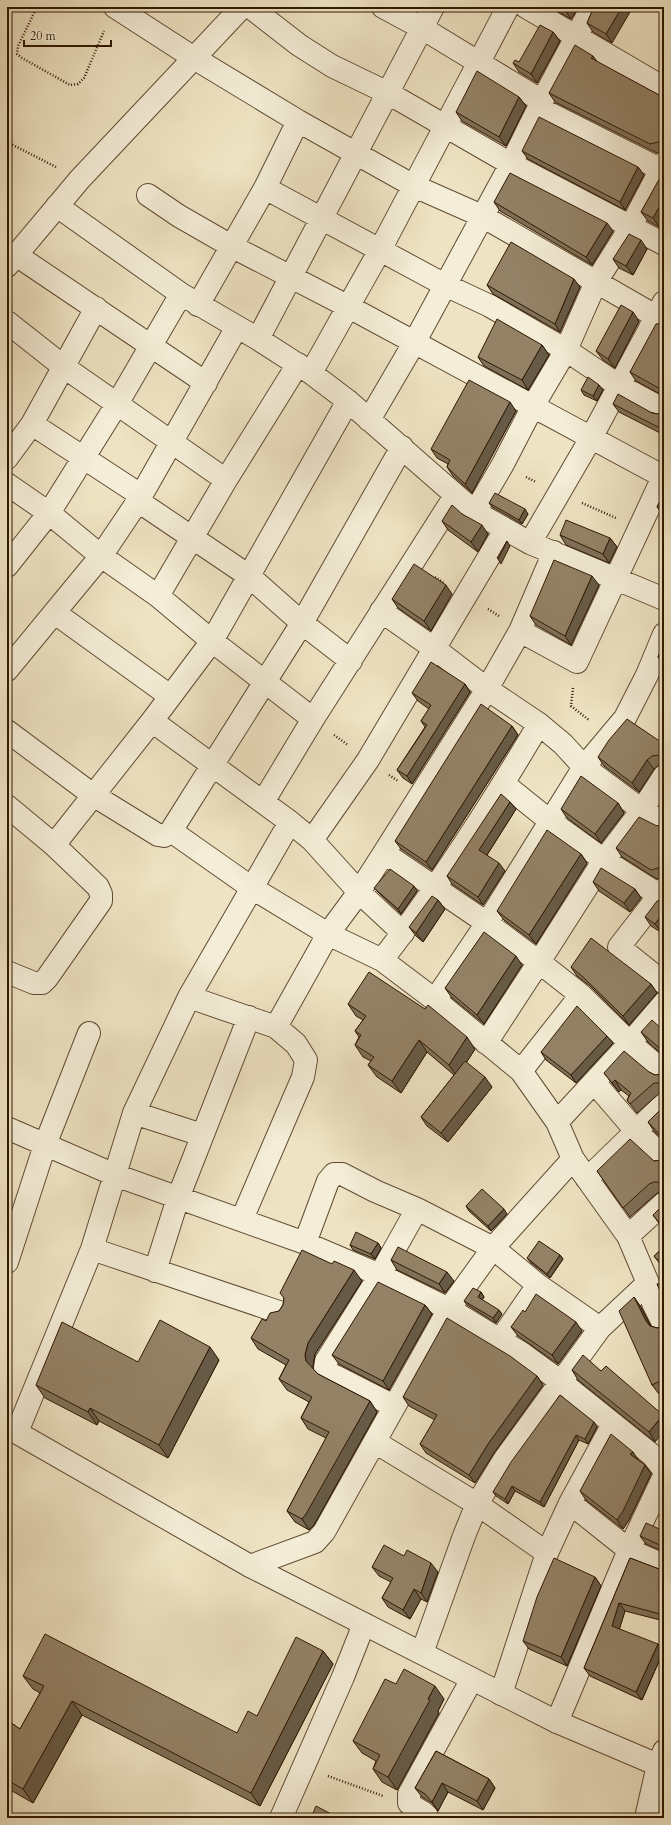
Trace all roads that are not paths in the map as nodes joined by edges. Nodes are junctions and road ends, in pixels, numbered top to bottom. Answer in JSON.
{"nodes":[{"id":1,"x":115,"y":7,"type":"edge"},
{"id":2,"x":242,"y":7,"type":"edge"},
{"id":3,"x":250,"y":7,"type":"edge"},
{"id":4,"x":383,"y":7,"type":"edge"},
{"id":5,"x":433,"y":7,"type":"edge"},
{"id":6,"x":508,"y":7,"type":"edge"},
{"id":7,"x":526,"y":7,"type":"edge"},
{"id":8,"x":592,"y":7,"type":"edge"},
{"id":9,"x":422,"y":28,"type":"junction"},
{"id":10,"x":576,"y":37,"type":"junction"},
{"id":11,"x":194,"y":58,"type":"junction"},
{"id":12,"x":478,"y":63,"type":"junction"},
{"id":13,"x":664,"y":88,"type":"edge"},
{"id":14,"x":388,"y":93,"type":"junction"},
{"id":15,"x":540,"y":105,"type":"junction"},
{"id":16,"x":298,"y":121,"type":"junction"},
{"id":17,"x":445,"y":125,"type":"junction"},
{"id":18,"x":355,"y":153,"type":"junction"},
{"id":19,"x":511,"y":164,"type":"junction"},
{"id":20,"x":663,"y":168,"type":"edge"},
{"id":21,"x":414,"y":186,"type":"junction"},
{"id":22,"x":265,"y":188,"type":"junction"},
{"id":23,"x":148,"y":195,"type":"dead end"},
{"id":24,"x":57,"y":206,"type":"junction"},
{"id":25,"x":482,"y":216,"type":"junction"},
{"id":26,"x":321,"y":218,"type":"junction"},
{"id":27,"x":630,"y":228,"type":"junction"},
{"id":28,"x":664,"y":244,"type":"edge"},
{"id":29,"x":232,"y":247,"type":"junction"},
{"id":30,"x":380,"y":250,"type":"junction"},
{"id":31,"x":12,"y":261,"type":"edge"},
{"id":32,"x":291,"y":276,"type":"junction"},
{"id":33,"x":596,"y":282,"type":"junction"},
{"id":34,"x":445,"y":285,"type":"junction"},
{"id":35,"x":190,"y":300,"type":"junction"},
{"id":36,"x":349,"y":307,"type":"junction"},
{"id":37,"x":96,"y":308,"type":"junction"},
{"id":38,"x":661,"y":313,"type":"edge"},
{"id":39,"x":7,"y":322,"type":"edge"},
{"id":40,"x":237,"y":327,"type":"junction"},
{"id":41,"x":258,"y":339,"type":"junction"},
{"id":42,"x":414,"y":343,"type":"junction"},
{"id":43,"x":150,"y":347,"type":"junction"},
{"id":44,"x":566,"y":350,"type":"junction"},
{"id":45,"x":64,"y":367,"type":"junction"},
{"id":46,"x":304,"y":369,"type":"junction"},
{"id":47,"x":206,"y":383,"type":"junction"},
{"id":48,"x":618,"y":385,"type":"junction"},
{"id":49,"x":348,"y":401,"type":"junction"},
{"id":50,"x":117,"y":404,"type":"junction"},
{"id":51,"x":533,"y":406,"type":"junction"},
{"id":52,"x":664,"y":410,"type":"edge"},
{"id":53,"x":370,"y":420,"type":"junction"},
{"id":54,"x":32,"y":424,"type":"junction"},
{"id":55,"x":591,"y":438,"type":"junction"},
{"id":56,"x":172,"y":442,"type":"junction"},
{"id":57,"x":402,"y":447,"type":"junction"},
{"id":58,"x":7,"y":458,"type":"edge"},
{"id":59,"x":83,"y":458,"type":"junction"},
{"id":60,"x":664,"y":476,"type":"edge"},
{"id":61,"x":226,"y":480,"type":"junction"},
{"id":62,"x":7,"y":484,"type":"edge"},
{"id":63,"x":454,"y":496,"type":"junction"},
{"id":64,"x":140,"y":498,"type":"junction"},
{"id":65,"x":475,"y":512,"type":"junction"},
{"id":66,"x":49,"y":513,"type":"junction"},
{"id":67,"x":505,"y":530,"type":"junction"},
{"id":68,"x":194,"y":538,"type":"junction"},
{"id":69,"x":530,"y":543,"type":"junction"},
{"id":70,"x":554,"y":552,"type":"junction"},
{"id":71,"x":101,"y":556,"type":"junction"},
{"id":72,"x":7,"y":566,"type":"edge"},
{"id":73,"x":249,"y":576,"type":"junction"},
{"id":74,"x":616,"y":580,"type":"junction"},
{"id":75,"x":158,"y":596,"type":"junction"},
{"id":76,"x":664,"y":599,"type":"edge"},
{"id":77,"x":381,"y":611,"type":"junction"},
{"id":78,"x":55,"y":613,"type":"junction"},
{"id":79,"x":302,"y":623,"type":"junction"},
{"id":80,"x":520,"y":632,"type":"junction"},
{"id":81,"x":664,"y":634,"type":"edge"},
{"id":82,"x":212,"y":641,"type":"junction"},
{"id":83,"x":435,"y":649,"type":"junction"},
{"id":84,"x":9,"y":661,"type":"edge"},
{"id":85,"x":351,"y":661,"type":"junction"},
{"id":86,"x":655,"y":678,"type":"edge"},
{"id":87,"x":265,"y":683,"type":"junction"},
{"id":88,"x":487,"y":689,"type":"junction"},
{"id":89,"x":170,"y":696,"type":"junction"},
{"id":90,"x":313,"y":719,"type":"junction"},
{"id":91,"x":152,"y":721,"type":"junction"},
{"id":92,"x":539,"y":724,"type":"junction"},
{"id":93,"x":7,"y":731,"type":"edge"},
{"id":94,"x":213,"y":766,"type":"junction"},
{"id":95,"x":584,"y":766,"type":"junction"},
{"id":96,"x":664,"y":776,"type":"edge"},
{"id":97,"x":504,"y":784,"type":"junction"},
{"id":98,"x":93,"y":795,"type":"junction"},
{"id":99,"x":262,"y":802,"type":"junction"},
{"id":100,"x":7,"y":806,"type":"edge"},
{"id":101,"x":642,"y":810,"type":"junction"},
{"id":102,"x":550,"y":821,"type":"junction"},
{"id":103,"x":290,"y":822,"type":"junction"},
{"id":104,"x":664,"y":823,"type":"edge"},
{"id":105,"x":171,"y":831,"type":"junction"},
{"id":106,"x":312,"y":840,"type":"junction"},
{"id":107,"x":54,"y":845,"type":"junction"},
{"id":108,"x":384,"y":853,"type":"junction"},
{"id":109,"x":604,"y":860,"type":"junction"},
{"id":110,"x":252,"y":888,"type":"junction"},
{"id":111,"x":436,"y":888,"type":"junction"},
{"id":112,"x":359,"y":892,"type":"junction"},
{"id":113,"x":663,"y":894,"type":"edge"},
{"id":114,"x":487,"y":923,"type":"junction"},
{"id":115,"x":403,"y":933,"type":"junction"},
{"id":116,"x":328,"y":934,"type":"junction"},
{"id":117,"x":382,"y":960,"type":"junction"},
{"id":118,"x":539,"y":962,"type":"junction"},
{"id":119,"x":7,"y":972,"type":"edge"},
{"id":120,"x":664,"y":983,"type":"edge"},
{"id":121,"x":581,"y":995,"type":"junction"},
{"id":122,"x":190,"y":997,"type":"junction"},
{"id":123,"x":436,"y":1000,"type":"junction"},
{"id":124,"x":664,"y":1003,"type":"edge"},
{"id":125,"x":249,"y":1017,"type":"junction"},
{"id":126,"x":276,"y":1027,"type":"junction"},
{"id":127,"x":89,"y":1033,"type":"dead end"},
{"id":128,"x":486,"y":1043,"type":"junction"},
{"id":129,"x":630,"y":1043,"type":"junction"},
{"id":130,"x":521,"y":1071,"type":"junction"},
{"id":131,"x":664,"y":1072,"type":"edge"},
{"id":132,"x":594,"y":1082,"type":"junction"},
{"id":133,"x":664,"y":1104,"type":"edge"},
{"id":134,"x":134,"y":1113,"type":"junction"},
{"id":135,"x":557,"y":1122,"type":"junction"},
{"id":136,"x":7,"y":1128,"type":"edge"},
{"id":137,"x":636,"y":1131,"type":"junction"},
{"id":138,"x":202,"y":1135,"type":"junction"},
{"id":139,"x":45,"y":1145,"type":"junction"},
{"id":140,"x":664,"y":1158,"type":"edge"},
{"id":141,"x":573,"y":1159,"type":"junction"},
{"id":142,"x":115,"y":1175,"type":"junction"},
{"id":143,"x":587,"y":1179,"type":"junction"},
{"id":144,"x":178,"y":1198,"type":"junction"},
{"id":145,"x":664,"y":1203,"type":"edge"},
{"id":146,"x":417,"y":1209,"type":"junction"},
{"id":147,"x":242,"y":1219,"type":"junction"},
{"id":148,"x":628,"y":1236,"type":"junction"},
{"id":149,"x":305,"y":1244,"type":"junction"},
{"id":150,"x":493,"y":1248,"type":"junction"},
{"id":151,"x":92,"y":1249,"type":"junction"},
{"id":152,"x":7,"y":1262,"type":"edge"},
{"id":153,"x":155,"y":1271,"type":"junction"},
{"id":154,"x":380,"y":1275,"type":"junction"},
{"id":155,"x":538,"y":1285,"type":"junction"},
{"id":156,"x":655,"y":1294,"type":"edge"},
{"id":157,"x":449,"y":1309,"type":"junction"},
{"id":158,"x":279,"y":1312,"type":"edge"},
{"id":159,"x":664,"y":1325,"type":"edge"},
{"id":160,"x":600,"y":1328,"type":"junction"},
{"id":161,"x":500,"y":1340,"type":"junction"},
{"id":162,"x":562,"y":1382,"type":"junction"},
{"id":163,"x":394,"y":1406,"type":"junction"},
{"id":164,"x":613,"y":1424,"type":"junction"},
{"id":165,"x":12,"y":1430,"type":"edge"},
{"id":166,"x":375,"y":1442,"type":"junction"},
{"id":167,"x":660,"y":1456,"type":"edge"},
{"id":168,"x":664,"y":1476,"type":"edge"},
{"id":169,"x":570,"y":1503,"type":"junction"},
{"id":170,"x":478,"y":1504,"type":"junction"},
{"id":171,"x":629,"y":1550,"type":"junction"},
{"id":172,"x":547,"y":1553,"type":"junction"},
{"id":173,"x":664,"y":1565,"type":"edge"},
{"id":174,"x":250,"y":1566,"type":"junction"},
{"id":175,"x":364,"y":1624,"type":"junction"},
{"id":176,"x":422,"y":1653,"type":"junction"},
{"id":177,"x":472,"y":1679,"type":"junction"},
{"id":178,"x":501,"y":1694,"type":"junction"},
{"id":179,"x":557,"y":1722,"type":"junction"},
{"id":180,"x":662,"y":1761,"type":"edge"},
{"id":181,"x":281,"y":1818,"type":"edge"},
{"id":182,"x":428,"y":1818,"type":"edge"},
{"id":183,"x":646,"y":1818,"type":"edge"}],
"edges":[{"from":1,"to":11,"type":"street"},
{"from":2,"to":11,"type":"street"},
{"from":3,"to":14,"type":"street"},
{"from":4,"to":9,"type":"street"},
{"from":5,"to":9,"type":"street"},
{"from":6,"to":12,"type":"street"},
{"from":7,"to":10,"type":"street"},
{"from":8,"to":10,"type":"street"},
{"from":9,"to":12,"type":"street"},
{"from":9,"to":14,"type":"street"},
{"from":10,"to":13,"type":"street"},
{"from":10,"to":15,"type":"street"},
{"from":11,"to":16,"type":"street"},
{"from":11,"to":24,"type":"street"},
{"from":12,"to":15,"type":"street"},
{"from":12,"to":17,"type":"street"},
{"from":14,"to":17,"type":"street"},
{"from":14,"to":18,"type":"street"},
{"from":15,"to":19,"type":"street"},
{"from":15,"to":20,"type":"street"},
{"from":16,"to":18,"type":"street"},
{"from":16,"to":22,"type":"street"},
{"from":17,"to":19,"type":"street"},
{"from":17,"to":21,"type":"street"},
{"from":18,"to":21,"type":"street"},
{"from":18,"to":26,"type":"street"},
{"from":19,"to":25,"type":"street"},
{"from":19,"to":27,"type":"street"},
{"from":20,"to":27,"type":"street"},
{"from":21,"to":25,"type":"street"},
{"from":21,"to":30,"type":"street"},
{"from":22,"to":26,"type":"street"},
{"from":22,"to":29,"type":"street"},
{"from":23,"to":29,"type":"street"},
{"from":24,"to":31,"type":"street"},
{"from":24,"to":35,"type":"street"},
{"from":25,"to":33,"type":"street"},
{"from":25,"to":34,"type":"street"},
{"from":26,"to":30,"type":"street"},
{"from":26,"to":32,"type":"street"},
{"from":27,"to":28,"type":"street"},
{"from":27,"to":33,"type":"street"},
{"from":29,"to":32,"type":"street"},
{"from":29,"to":35,"type":"street"},
{"from":30,"to":34,"type":"street"},
{"from":30,"to":36,"type":"street"},
{"from":31,"to":37,"type":"street"},
{"from":32,"to":36,"type":"street"},
{"from":32,"to":41,"type":"street"},
{"from":33,"to":38,"type":"street"},
{"from":33,"to":44,"type":"street"},
{"from":34,"to":42,"type":"street"},
{"from":34,"to":44,"type":"street"},
{"from":35,"to":40,"type":"street"},
{"from":35,"to":43,"type":"street"},
{"from":36,"to":42,"type":"street"},
{"from":36,"to":46,"type":"street"},
{"from":37,"to":43,"type":"street"},
{"from":37,"to":45,"type":"street"},
{"from":38,"to":48,"type":"street"},
{"from":39,"to":45,"type":"street"},
{"from":40,"to":41,"type":"street"},
{"from":40,"to":47,"type":"street"},
{"from":41,"to":46,"type":"street"},
{"from":42,"to":51,"type":"street"},
{"from":42,"to":53,"type":"street"},
{"from":43,"to":47,"type":"street"},
{"from":43,"to":50,"type":"street"},
{"from":44,"to":48,"type":"street"},
{"from":44,"to":51,"type":"street"},
{"from":45,"to":50,"type":"street"},
{"from":45,"to":54,"type":"street"},
{"from":46,"to":49,"type":"street"},
{"from":46,"to":61,"type":"street"},
{"from":47,"to":56,"type":"street"},
{"from":48,"to":52,"type":"street"},
{"from":48,"to":55,"type":"street"},
{"from":49,"to":53,"type":"street"},
{"from":49,"to":73,"type":"street"},
{"from":50,"to":56,"type":"street"},
{"from":50,"to":59,"type":"street"},
{"from":51,"to":55,"type":"street"},
{"from":51,"to":65,"type":"street"},
{"from":53,"to":57,"type":"street"},
{"from":54,"to":58,"type":"street"},
{"from":54,"to":59,"type":"street"},
{"from":55,"to":60,"type":"street"},
{"from":55,"to":69,"type":"street"},
{"from":56,"to":61,"type":"street"},
{"from":56,"to":64,"type":"street"},
{"from":57,"to":63,"type":"street"},
{"from":57,"to":79,"type":"street"},
{"from":59,"to":64,"type":"street"},
{"from":59,"to":66,"type":"street"},
{"from":60,"to":74,"type":"street"},
{"from":61,"to":68,"type":"street"},
{"from":62,"to":66,"type":"street"},
{"from":63,"to":65,"type":"street"},
{"from":63,"to":77,"type":"street"},
{"from":64,"to":68,"type":"street"},
{"from":64,"to":71,"type":"street"},
{"from":65,"to":67,"type":"street"},
{"from":66,"to":71,"type":"street"},
{"from":66,"to":72,"type":"street"},
{"from":67,"to":69,"type":"street"},
{"from":67,"to":83,"type":"street"},
{"from":68,"to":73,"type":"street"},
{"from":68,"to":75,"type":"street"},
{"from":69,"to":70,"type":"street"},
{"from":70,"to":74,"type":"street"},
{"from":70,"to":80,"type":"street"},
{"from":71,"to":75,"type":"street"},
{"from":71,"to":78,"type":"street"},
{"from":73,"to":79,"type":"street"},
{"from":73,"to":82,"type":"street"},
{"from":74,"to":76,"type":"street"},
{"from":74,"to":80,"type":"street"},
{"from":75,"to":82,"type":"street"},
{"from":77,"to":83,"type":"street"},
{"from":77,"to":85,"type":"street"},
{"from":78,"to":84,"type":"street"},
{"from":78,"to":89,"type":"street"},
{"from":79,"to":85,"type":"street"},
{"from":79,"to":87,"type":"street"},
{"from":80,"to":88,"type":"street"},
{"from":81,"to":86,"type":"street"},
{"from":82,"to":87,"type":"street"},
{"from":82,"to":89,"type":"street"},
{"from":83,"to":88,"type":"street"},
{"from":83,"to":106,"type":"street"},
{"from":85,"to":90,"type":"street"},
{"from":86,"to":95,"type":"street"},
{"from":87,"to":90,"type":"street"},
{"from":87,"to":94,"type":"street"},
{"from":88,"to":92,"type":"street"},
{"from":88,"to":108,"type":"street"},
{"from":89,"to":91,"type":"street"},
{"from":90,"to":99,"type":"street"},
{"from":91,"to":94,"type":"street"},
{"from":91,"to":98,"type":"street"},
{"from":92,"to":95,"type":"street"},
{"from":92,"to":97,"type":"street"},
{"from":93,"to":98,"type":"street"},
{"from":94,"to":99,"type":"street"},
{"from":94,"to":105,"type":"street"},
{"from":95,"to":101,"type":"street"},
{"from":95,"to":102,"type":"street"},
{"from":96,"to":101,"type":"street"},
{"from":97,"to":102,"type":"street"},
{"from":97,"to":111,"type":"street"},
{"from":98,"to":105,"type":"street"},
{"from":98,"to":107,"type":"street"},
{"from":99,"to":103,"type":"street"},
{"from":100,"to":107,"type":"street"},
{"from":101,"to":104,"type":"street"},
{"from":101,"to":109,"type":"street"},
{"from":102,"to":109,"type":"street"},
{"from":102,"to":114,"type":"street"},
{"from":103,"to":106,"type":"street"},
{"from":103,"to":110,"type":"street"},
{"from":105,"to":110,"type":"street"},
{"from":106,"to":112,"type":"street"},
{"from":107,"to":119,"type":"street"},
{"from":108,"to":111,"type":"street"},
{"from":108,"to":112,"type":"street"},
{"from":109,"to":113,"type":"street"},
{"from":109,"to":118,"type":"street"},
{"from":110,"to":116,"type":"street"},
{"from":110,"to":122,"type":"street"},
{"from":111,"to":114,"type":"street"},
{"from":111,"to":115,"type":"street"},
{"from":112,"to":115,"type":"street"},
{"from":112,"to":116,"type":"street"},
{"from":113,"to":120,"type":"street"},
{"from":114,"to":118,"type":"street"},
{"from":114,"to":123,"type":"street"},
{"from":115,"to":117,"type":"street"},
{"from":116,"to":117,"type":"street"},
{"from":116,"to":126,"type":"street"},
{"from":117,"to":123,"type":"street"},
{"from":118,"to":121,"type":"street"},
{"from":118,"to":128,"type":"street"},
{"from":121,"to":129,"type":"street"},
{"from":121,"to":130,"type":"street"},
{"from":122,"to":125,"type":"street"},
{"from":122,"to":134,"type":"street"},
{"from":123,"to":128,"type":"street"},
{"from":124,"to":129,"type":"street"},
{"from":125,"to":126,"type":"street"},
{"from":125,"to":138,"type":"street"},
{"from":126,"to":147,"type":"street"},
{"from":127,"to":139,"type":"street"},
{"from":128,"to":130,"type":"street"},
{"from":129,"to":131,"type":"street"},
{"from":129,"to":132,"type":"street"},
{"from":130,"to":135,"type":"street"},
{"from":132,"to":135,"type":"street"},
{"from":132,"to":137,"type":"street"},
{"from":133,"to":137,"type":"street"},
{"from":134,"to":138,"type":"street"},
{"from":134,"to":142,"type":"street"},
{"from":135,"to":141,"type":"street"},
{"from":136,"to":139,"type":"street"},
{"from":137,"to":140,"type":"street"},
{"from":137,"to":143,"type":"street"},
{"from":138,"to":144,"type":"street"},
{"from":139,"to":142,"type":"street"},
{"from":139,"to":152,"type":"street"},
{"from":141,"to":143,"type":"street"},
{"from":141,"to":150,"type":"street"},
{"from":142,"to":144,"type":"street"},
{"from":142,"to":151,"type":"street"},
{"from":143,"to":148,"type":"street"},
{"from":144,"to":147,"type":"street"},
{"from":144,"to":153,"type":"street"},
{"from":145,"to":148,"type":"street"},
{"from":146,"to":149,"type":"street"},
{"from":146,"to":150,"type":"street"},
{"from":146,"to":154,"type":"street"},
{"from":147,"to":149,"type":"street"},
{"from":148,"to":156,"type":"street"},
{"from":149,"to":154,"type":"street"},
{"from":150,"to":155,"type":"street"},
{"from":150,"to":157,"type":"street"},
{"from":151,"to":153,"type":"street"},
{"from":151,"to":165,"type":"street"},
{"from":153,"to":158,"type":"street"},
{"from":154,"to":157,"type":"street"},
{"from":154,"to":163,"type":"street"},
{"from":155,"to":160,"type":"street"},
{"from":155,"to":161,"type":"street"},
{"from":156,"to":159,"type":"street"},
{"from":156,"to":160,"type":"street"},
{"from":157,"to":161,"type":"street"},
{"from":157,"to":163,"type":"street"},
{"from":160,"to":162,"type":"street"},
{"from":161,"to":162,"type":"street"},
{"from":162,"to":164,"type":"street"},
{"from":162,"to":170,"type":"street"},
{"from":163,"to":166,"type":"street"},
{"from":164,"to":167,"type":"street"},
{"from":164,"to":169,"type":"street"},
{"from":165,"to":174,"type":"street"},
{"from":166,"to":170,"type":"street"},
{"from":166,"to":174,"type":"street"},
{"from":168,"to":171,"type":"street"},
{"from":169,"to":171,"type":"street"},
{"from":169,"to":172,"type":"street"},
{"from":170,"to":172,"type":"street"},
{"from":170,"to":176,"type":"street"},
{"from":171,"to":173,"type":"street"},
{"from":171,"to":179,"type":"street"},
{"from":172,"to":178,"type":"street"},
{"from":174,"to":175,"type":"street"},
{"from":175,"to":176,"type":"street"},
{"from":175,"to":181,"type":"street"},
{"from":176,"to":177,"type":"street"},
{"from":177,"to":178,"type":"street"},
{"from":177,"to":182,"type":"street"},
{"from":178,"to":179,"type":"street"},
{"from":179,"to":180,"type":"street"},
{"from":180,"to":183,"type":"street"}]}
